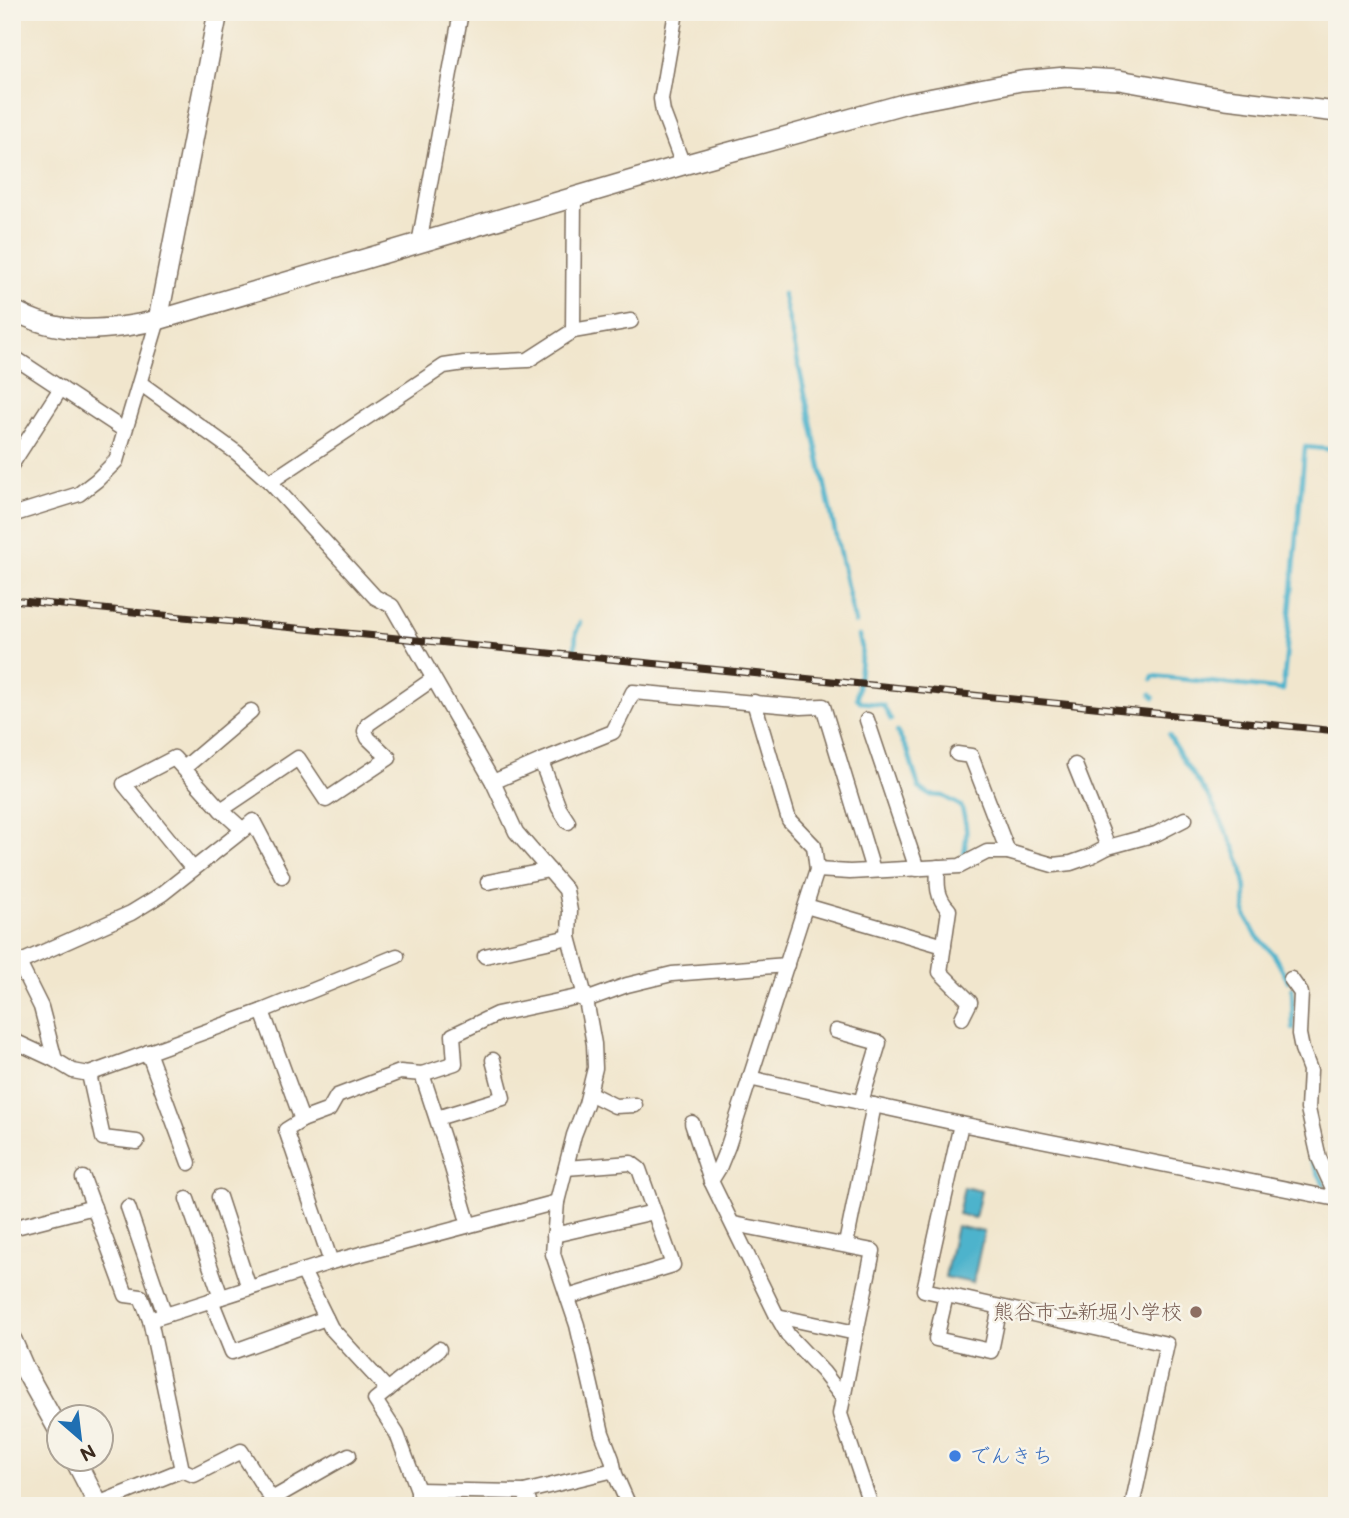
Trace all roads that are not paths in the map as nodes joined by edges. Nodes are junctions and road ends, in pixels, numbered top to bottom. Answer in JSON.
{"nodes":[{"id":1,"x":218,"y":12,"type":"edge"},
{"id":2,"x":461,"y":12,"type":"edge"},
{"id":3,"x":676,"y":12,"type":"edge"},
{"id":4,"x":1337,"y":113,"type":"edge"},
{"id":5,"x":683,"y":165,"type":"junction"},
{"id":6,"x":574,"y":198,"type":"junction"},
{"id":7,"x":419,"y":243,"type":"junction"},
{"id":8,"x":12,"y":309,"type":"edge"},
{"id":9,"x":158,"y":320,"type":"junction"},
{"id":10,"x":631,"y":321,"type":"dead end"},
{"id":11,"x":573,"y":331,"type":"junction"},
{"id":12,"x":12,"y":356,"type":"edge"},
{"id":13,"x":140,"y":383,"type":"junction"},
{"id":14,"x":61,"y":388,"type":"junction"},
{"id":15,"x":124,"y":430,"type":"junction"},
{"id":16,"x":12,"y":464,"type":"edge"},
{"id":17,"x":270,"y":482,"type":"junction"},
{"id":18,"x":12,"y":515,"type":"edge"},
{"id":19,"x":433,"y":679,"type":"junction"},
{"id":20,"x":754,"y":702,"type":"junction"},
{"id":21,"x":251,"y":711,"type":"dead end"},
{"id":22,"x":867,"y":720,"type":"dead end"},
{"id":23,"x":957,"y":754,"type":"dead end"},
{"id":24,"x":541,"y":761,"type":"junction"},
{"id":25,"x":1075,"y":765,"type":"dead end"},
{"id":26,"x":184,"y":768,"type":"junction"},
{"id":27,"x":493,"y":782,"type":"junction"},
{"id":28,"x":221,"y":810,"type":"junction"},
{"id":29,"x":1185,"y":819,"type":"dead end"},
{"id":30,"x":568,"y":822,"type":"dead end"},
{"id":31,"x":243,"y":830,"type":"junction"},
{"id":32,"x":1108,"y":847,"type":"junction"},
{"id":33,"x":1008,"y":852,"type":"junction"},
{"id":34,"x":938,"y":867,"type":"junction"},
{"id":35,"x":193,"y":869,"type":"junction"},
{"id":36,"x":917,"y":869,"type":"junction"},
{"id":37,"x":549,"y":870,"type":"junction"},
{"id":38,"x":817,"y":870,"type":"junction"},
{"id":39,"x":873,"y":870,"type":"junction"},
{"id":40,"x":282,"y":876,"type":"dead end"},
{"id":41,"x":488,"y":882,"type":"dead end"},
{"id":42,"x":806,"y":905,"type":"junction"},
{"id":43,"x":569,"y":937,"type":"junction"},
{"id":44,"x":944,"y":946,"type":"junction"},
{"id":45,"x":397,"y":956,"type":"dead end"},
{"id":46,"x":485,"y":956,"type":"dead end"},
{"id":47,"x":15,"y":964,"type":"edge"},
{"id":48,"x":787,"y":965,"type":"junction"},
{"id":49,"x":1291,"y":979,"type":"dead end"},
{"id":50,"x":586,"y":1000,"type":"junction"},
{"id":51,"x":262,"y":1011,"type":"junction"},
{"id":52,"x":962,"y":1018,"type":"dead end"},
{"id":53,"x":836,"y":1031,"type":"dead end"},
{"id":54,"x":12,"y":1040,"type":"edge"},
{"id":55,"x":148,"y":1052,"type":"junction"},
{"id":56,"x":55,"y":1060,"type":"junction"},
{"id":57,"x":493,"y":1060,"type":"dead end"},
{"id":58,"x":89,"y":1074,"type":"junction"},
{"id":59,"x":422,"y":1074,"type":"junction"},
{"id":60,"x":749,"y":1078,"type":"junction"},
{"id":61,"x":589,"y":1093,"type":"junction"},
{"id":62,"x":867,"y":1103,"type":"junction"},
{"id":63,"x":635,"y":1105,"type":"dead end"},
{"id":64,"x":437,"y":1118,"type":"junction"},
{"id":65,"x":302,"y":1120,"type":"junction"},
{"id":66,"x":692,"y":1123,"type":"dead end"},
{"id":67,"x":961,"y":1124,"type":"junction"},
{"id":68,"x":137,"y":1142,"type":"dead end"},
{"id":69,"x":189,"y":1163,"type":"dead end"},
{"id":70,"x":566,"y":1168,"type":"junction"},
{"id":71,"x":83,"y":1178,"type":"dead end"},
{"id":72,"x":712,"y":1181,"type":"junction"},
{"id":73,"x":219,"y":1197,"type":"dead end"},
{"id":74,"x":1337,"y":1198,"type":"edge"},
{"id":75,"x":187,"y":1199,"type":"dead end"},
{"id":76,"x":556,"y":1202,"type":"junction"},
{"id":77,"x":94,"y":1207,"type":"junction"},
{"id":78,"x":128,"y":1208,"type":"dead end"},
{"id":79,"x":654,"y":1212,"type":"junction"},
{"id":80,"x":734,"y":1224,"type":"junction"},
{"id":81,"x":469,"y":1225,"type":"junction"},
{"id":82,"x":12,"y":1228,"type":"edge"},
{"id":83,"x":554,"y":1235,"type":"junction"},
{"id":84,"x":846,"y":1244,"type":"junction"},
{"id":85,"x":331,"y":1262,"type":"junction"},
{"id":86,"x":303,"y":1271,"type":"junction"},
{"id":87,"x":249,"y":1288,"type":"junction"},
{"id":88,"x":946,"y":1295,"type":"junction"},
{"id":89,"x":568,"y":1297,"type":"junction"},
{"id":90,"x":216,"y":1299,"type":"junction"},
{"id":91,"x":1000,"y":1307,"type":"junction"},
{"id":92,"x":778,"y":1316,"type":"junction"},
{"id":93,"x":158,"y":1318,"type":"junction"},
{"id":94,"x":326,"y":1318,"type":"junction"},
{"id":95,"x":856,"y":1333,"type":"junction"},
{"id":96,"x":12,"y":1340,"type":"edge"},
{"id":97,"x":439,"y":1349,"type":"dead end"},
{"id":98,"x":388,"y":1391,"type":"junction"},
{"id":99,"x":843,"y":1398,"type":"junction"},
{"id":100,"x":46,"y":1408,"type":"edge"},
{"id":101,"x":349,"y":1455,"type":"dead end"},
{"id":102,"x":182,"y":1470,"type":"junction"},
{"id":103,"x":614,"y":1470,"type":"junction"},
{"id":104,"x":81,"y":1472,"type":"edge"},
{"id":105,"x":418,"y":1490,"type":"junction"},
{"id":106,"x":524,"y":1492,"type":"junction"},
{"id":107,"x":274,"y":1503,"type":"edge"},
{"id":108,"x":99,"y":1505,"type":"edge"},
{"id":109,"x":418,"y":1506,"type":"edge"},
{"id":110,"x":531,"y":1506,"type":"edge"},
{"id":111,"x":629,"y":1506,"type":"edge"},
{"id":112,"x":872,"y":1506,"type":"edge"},
{"id":113,"x":1132,"y":1506,"type":"edge"}],
"edges":[{"from":1,"to":9,"type":"street"},
{"from":2,"to":7,"type":"street"},
{"from":3,"to":5,"type":"street"},
{"from":4,"to":5,"type":"street"},
{"from":5,"to":6,"type":"street"},
{"from":6,"to":7,"type":"street"},
{"from":6,"to":11,"type":"street"},
{"from":7,"to":9,"type":"street"},
{"from":8,"to":9,"type":"street"},
{"from":9,"to":13,"type":"street"},
{"from":10,"to":11,"type":"street"},
{"from":11,"to":17,"type":"street"},
{"from":12,"to":14,"type":"street"},
{"from":13,"to":15,"type":"street"},
{"from":13,"to":17,"type":"street"},
{"from":14,"to":15,"type":"street"},
{"from":14,"to":16,"type":"street"},
{"from":15,"to":18,"type":"street"},
{"from":17,"to":19,"type":"street"},
{"from":19,"to":27,"type":"street"},
{"from":19,"to":28,"type":"street"},
{"from":20,"to":24,"type":"street"},
{"from":20,"to":38,"type":"street"},
{"from":20,"to":39,"type":"street"},
{"from":21,"to":26,"type":"street"},
{"from":22,"to":36,"type":"street"},
{"from":23,"to":33,"type":"street"},
{"from":24,"to":27,"type":"street"},
{"from":24,"to":30,"type":"street"},
{"from":25,"to":32,"type":"street"},
{"from":26,"to":28,"type":"street"},
{"from":26,"to":35,"type":"street"},
{"from":27,"to":37,"type":"street"},
{"from":28,"to":31,"type":"street"},
{"from":29,"to":32,"type":"street"},
{"from":31,"to":35,"type":"street"},
{"from":31,"to":40,"type":"street"},
{"from":32,"to":33,"type":"street"},
{"from":33,"to":34,"type":"street"},
{"from":34,"to":36,"type":"street"},
{"from":34,"to":44,"type":"street"},
{"from":35,"to":47,"type":"street"},
{"from":36,"to":39,"type":"street"},
{"from":37,"to":41,"type":"street"},
{"from":37,"to":43,"type":"street"},
{"from":38,"to":39,"type":"street"},
{"from":38,"to":42,"type":"street"},
{"from":42,"to":44,"type":"street"},
{"from":42,"to":48,"type":"street"},
{"from":43,"to":46,"type":"street"},
{"from":43,"to":50,"type":"street"},
{"from":44,"to":52,"type":"street"},
{"from":45,"to":51,"type":"street"},
{"from":47,"to":56,"type":"street"},
{"from":48,"to":50,"type":"street"},
{"from":48,"to":60,"type":"street"},
{"from":49,"to":74,"type":"street"},
{"from":50,"to":59,"type":"street"},
{"from":50,"to":61,"type":"street"},
{"from":51,"to":55,"type":"street"},
{"from":51,"to":65,"type":"street"},
{"from":53,"to":62,"type":"street"},
{"from":54,"to":56,"type":"street"},
{"from":55,"to":58,"type":"street"},
{"from":55,"to":69,"type":"street"},
{"from":56,"to":58,"type":"street"},
{"from":57,"to":64,"type":"street"},
{"from":58,"to":68,"type":"street"},
{"from":59,"to":64,"type":"street"},
{"from":59,"to":65,"type":"street"},
{"from":60,"to":62,"type":"street"},
{"from":60,"to":72,"type":"street"},
{"from":61,"to":63,"type":"street"},
{"from":61,"to":70,"type":"street"},
{"from":62,"to":67,"type":"street"},
{"from":62,"to":84,"type":"street"},
{"from":64,"to":81,"type":"street"},
{"from":65,"to":85,"type":"street"},
{"from":66,"to":72,"type":"street"},
{"from":67,"to":74,"type":"street"},
{"from":67,"to":88,"type":"street"},
{"from":70,"to":76,"type":"street"},
{"from":70,"to":79,"type":"street"},
{"from":71,"to":77,"type":"street"},
{"from":72,"to":80,"type":"street"},
{"from":73,"to":87,"type":"street"},
{"from":75,"to":90,"type":"street"},
{"from":76,"to":81,"type":"street"},
{"from":76,"to":83,"type":"street"},
{"from":77,"to":82,"type":"street"},
{"from":77,"to":93,"type":"street"},
{"from":78,"to":93,"type":"street"},
{"from":79,"to":83,"type":"street"},
{"from":79,"to":89,"type":"street"},
{"from":80,"to":84,"type":"street"},
{"from":80,"to":92,"type":"street"},
{"from":81,"to":85,"type":"street"},
{"from":83,"to":89,"type":"street"},
{"from":84,"to":95,"type":"street"},
{"from":85,"to":86,"type":"street"},
{"from":86,"to":87,"type":"street"},
{"from":86,"to":94,"type":"street"},
{"from":87,"to":90,"type":"street"},
{"from":88,"to":91,"type":"street"},
{"from":88,"to":91,"type":"street"},
{"from":89,"to":103,"type":"street"},
{"from":90,"to":93,"type":"street"},
{"from":90,"to":94,"type":"street"},
{"from":91,"to":113,"type":"street"},
{"from":92,"to":95,"type":"street"},
{"from":92,"to":99,"type":"street"},
{"from":93,"to":102,"type":"street"},
{"from":94,"to":98,"type":"street"},
{"from":95,"to":99,"type":"street"},
{"from":96,"to":100,"type":"street"},
{"from":97,"to":98,"type":"street"},
{"from":98,"to":105,"type":"street"},
{"from":99,"to":112,"type":"street"},
{"from":101,"to":107,"type":"street"},
{"from":102,"to":107,"type":"street"},
{"from":102,"to":108,"type":"street"},
{"from":103,"to":106,"type":"street"},
{"from":103,"to":111,"type":"street"},
{"from":104,"to":108,"type":"street"},
{"from":105,"to":106,"type":"street"},
{"from":105,"to":109,"type":"street"},
{"from":106,"to":110,"type":"street"}]}
